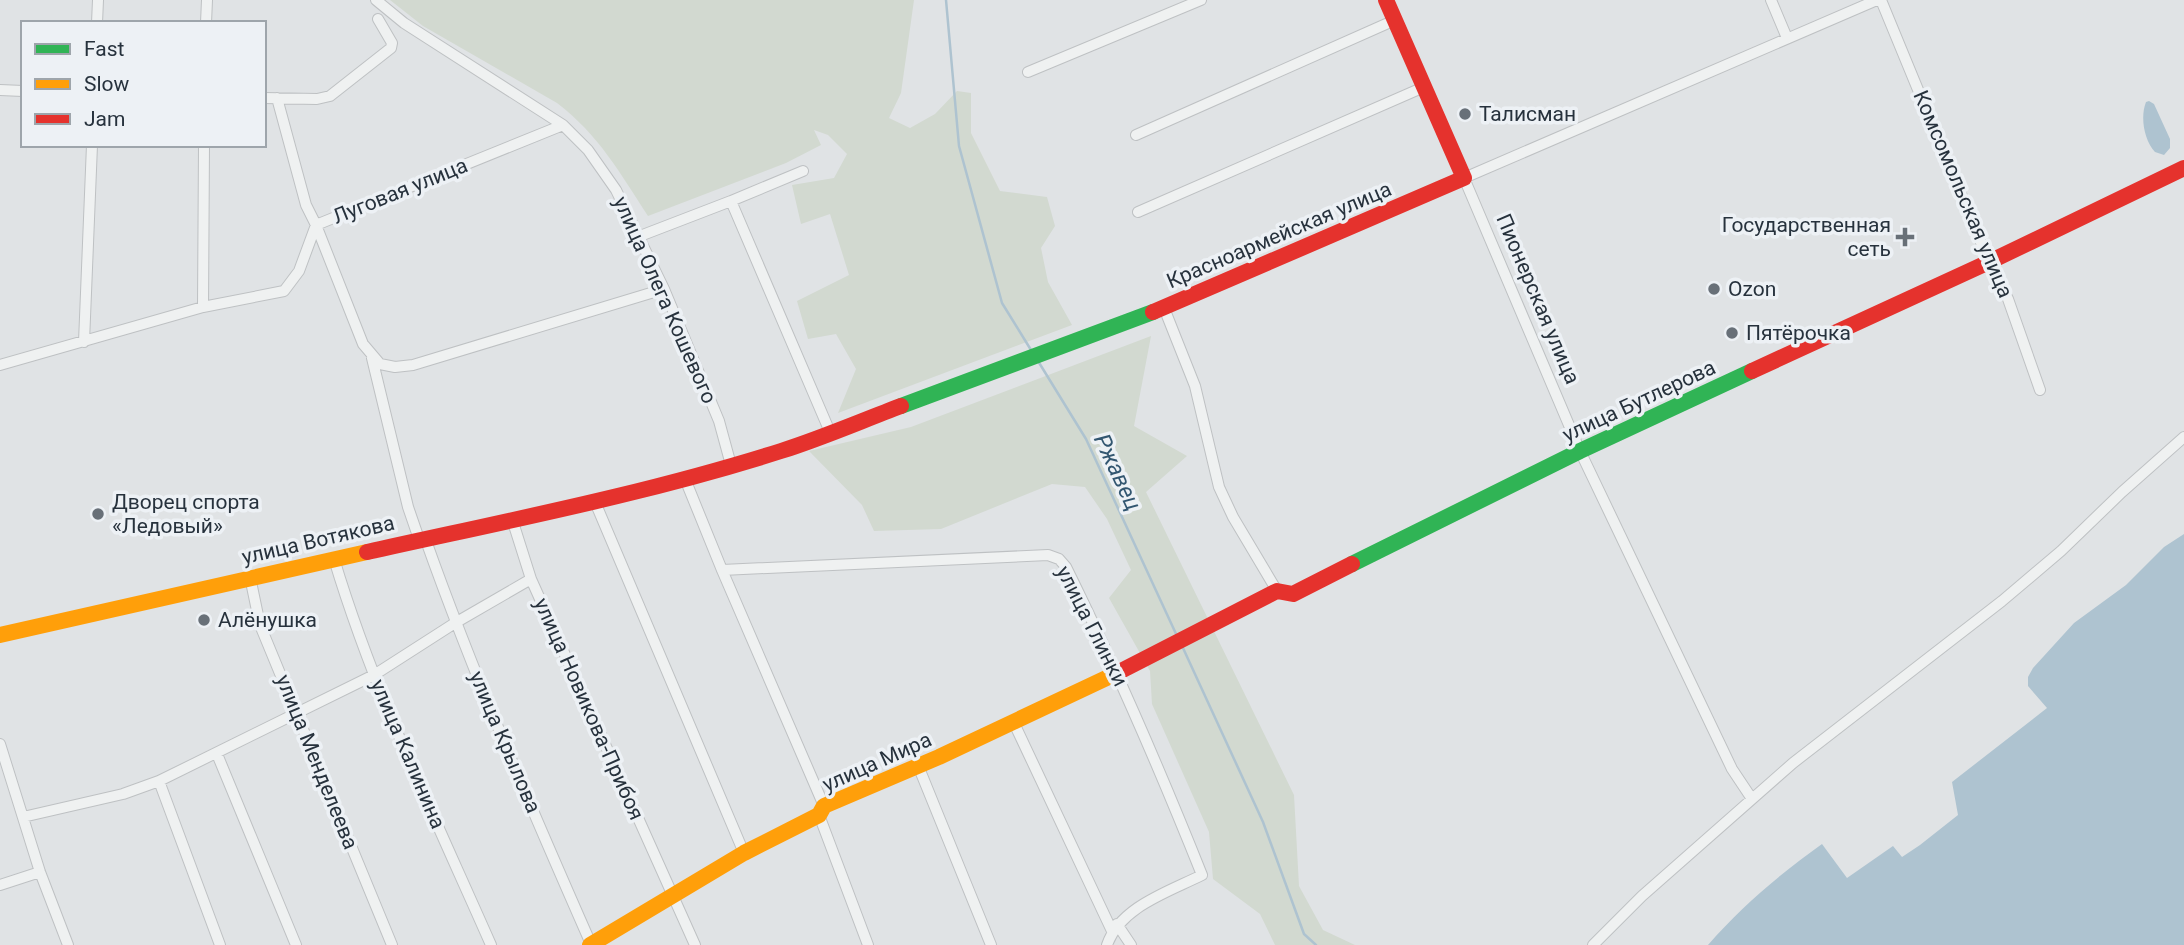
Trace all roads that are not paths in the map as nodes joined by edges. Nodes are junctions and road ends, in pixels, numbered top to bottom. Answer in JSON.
{"nodes":[{"id":1,"x":98,"y":0,"type":"edge"},
{"id":2,"x":207,"y":0,"type":"edge"},
{"id":3,"x":376,"y":0,"type":"edge"},
{"id":4,"x":1200,"y":0,"type":"edge"},
{"id":5,"x":1386,"y":0,"type":"edge"},
{"id":6,"x":1771,"y":0,"type":"edge"},
{"id":7,"x":1879,"y":0,"type":"edge"},
{"id":8,"x":378,"y":19,"type":"dead end"},
{"id":9,"x":1395,"y":20,"type":"junction"},
{"id":10,"x":97,"y":21,"type":"edge"},
{"id":11,"x":206,"y":21,"type":"edge"},
{"id":12,"x":1787,"y":38,"type":"junction"},
{"id":13,"x":1028,"y":72,"type":"dead end"},
{"id":14,"x":1424,"y":87,"type":"junction"},
{"id":15,"x":0,"y":90,"type":"edge"},
{"id":16,"x":21,"y":91,"type":"edge"},
{"id":17,"x":266,"y":98,"type":"edge"},
{"id":18,"x":277,"y":98,"type":"junction"},
{"id":19,"x":563,"y":125,"type":"junction"},
{"id":20,"x":1136,"y":135,"type":"dead end"},
{"id":21,"x":92,"y":147,"type":"edge"},
{"id":22,"x":204,"y":147,"type":"edge"},
{"id":23,"x":2184,"y":169,"type":"edge"},
{"id":24,"x":803,"y":171,"type":"dead end"},
{"id":25,"x":1464,"y":178,"type":"junction"},
{"id":26,"x":731,"y":201,"type":"junction"},
{"id":27,"x":1138,"y":212,"type":"dead end"},
{"id":28,"x":316,"y":225,"type":"junction"},
{"id":29,"x":640,"y":236,"type":"junction"},
{"id":30,"x":1989,"y":262,"type":"junction"},
{"id":31,"x":664,"y":289,"type":"junction"},
{"id":32,"x":203,"y":307,"type":"junction"},
{"id":33,"x":1164,"y":308,"type":"junction"},
{"id":34,"x":84,"y":342,"type":"junction"},
{"id":35,"x":376,"y":361,"type":"junction"},
{"id":36,"x":0,"y":365,"type":"edge"},
{"id":37,"x":2040,"y":390,"type":"dead end"},
{"id":38,"x":830,"y":432,"type":"junction"},
{"id":39,"x":2184,"y":437,"type":"edge"},
{"id":40,"x":1580,"y":451,"type":"junction"},
{"id":41,"x":731,"y":465,"type":"junction"},
{"id":42,"x":685,"y":479,"type":"junction"},
{"id":43,"x":595,"y":502,"type":"junction"},
{"id":44,"x":512,"y":519,"type":"junction"},
{"id":45,"x":422,"y":539,"type":"junction"},
{"id":46,"x":334,"y":559,"type":"junction"},
{"id":47,"x":722,"y":570,"type":"junction"},
{"id":48,"x":250,"y":577,"type":"junction"},
{"id":49,"x":531,"y":579,"type":"junction"},
{"id":50,"x":1276,"y":591,"type":"junction"},
{"id":51,"x":455,"y":623,"type":"junction"},
{"id":52,"x":0,"y":635,"type":"edge"},
{"id":53,"x":1117,"y":673,"type":"junction"},
{"id":54,"x":373,"y":676,"type":"junction"},
{"id":55,"x":296,"y":713,"type":"junction"},
{"id":56,"x":1013,"y":722,"type":"junction"},
{"id":57,"x":0,"y":744,"type":"edge"},
{"id":58,"x":218,"y":754,"type":"junction"},
{"id":59,"x":919,"y":768,"type":"junction"},
{"id":60,"x":159,"y":781,"type":"junction"},
{"id":61,"x":1752,"y":799,"type":"junction"},
{"id":62,"x":822,"y":811,"type":"junction"},
{"id":63,"x":23,"y":817,"type":"junction"},
{"id":64,"x":744,"y":853,"type":"junction"},
{"id":65,"x":40,"y":872,"type":"junction"},
{"id":66,"x":0,"y":884,"type":"edge"},
{"id":67,"x":672,"y":896,"type":"junction"},
{"id":68,"x":1115,"y":928,"type":"junction"},
{"id":69,"x":68,"y":945,"type":"edge"},
{"id":70,"x":220,"y":945,"type":"edge"},
{"id":71,"x":296,"y":945,"type":"edge"},
{"id":72,"x":392,"y":945,"type":"edge"},
{"id":73,"x":491,"y":945,"type":"edge"},
{"id":74,"x":590,"y":945,"type":"edge"},
{"id":75,"x":695,"y":945,"type":"edge"},
{"id":76,"x":868,"y":945,"type":"edge"},
{"id":77,"x":991,"y":945,"type":"edge"},
{"id":78,"x":1107,"y":945,"type":"edge"},
{"id":79,"x":1131,"y":945,"type":"edge"},
{"id":80,"x":1594,"y":945,"type":"edge"}],
"edges":[{"from":1,"to":10,"type":"street"},
{"from":2,"to":11,"type":"street"},
{"from":3,"to":19,"type":"street","name":"улица Олега Кошевого"},
{"from":4,"to":13,"type":"street"},
{"from":5,"to":9,"type":"street","name":"Пионерская улица"},
{"from":6,"to":12,"type":"street"},
{"from":7,"to":12,"type":"street","name":"Красноармейская улица"},
{"from":7,"to":30,"type":"street","name":"Комсомольская улица"},
{"from":8,"to":18,"type":"street"},
{"from":9,"to":14,"type":"street","name":"Пионерская улица"},
{"from":9,"to":20,"type":"street"},
{"from":12,"to":25,"type":"street","name":"Красноармейская улица"},
{"from":14,"to":25,"type":"street","name":"Пионерская улица"},
{"from":14,"to":27,"type":"street"},
{"from":15,"to":16,"type":"street"},
{"from":17,"to":18,"type":"street"},
{"from":18,"to":28,"type":"street","name":"Луговая улица"},
{"from":19,"to":28,"type":"street","name":"Луговая улица"},
{"from":19,"to":29,"type":"street","name":"улица Олега Кошевого"},
{"from":21,"to":34,"type":"street"},
{"from":22,"to":32,"type":"street"},
{"from":23,"to":30,"type":"street","name":"улица Бутлерова"},
{"from":24,"to":26,"type":"street"},
{"from":25,"to":33,"type":"street","name":"Красноармейская улица"},
{"from":25,"to":40,"type":"street","name":"Пионерская улица"},
{"from":26,"to":29,"type":"street"},
{"from":26,"to":38,"type":"street"},
{"from":28,"to":32,"type":"street"},
{"from":28,"to":35,"type":"street","name":"улица Крылова"},
{"from":29,"to":31,"type":"street","name":"улица Олега Кошевого"},
{"from":30,"to":37,"type":"street","name":"Комсомольская улица"},
{"from":30,"to":40,"type":"street","name":"улица Бутлерова"},
{"from":31,"to":35,"type":"street"},
{"from":31,"to":41,"type":"street","name":"улица Олега Кошевого"},
{"from":32,"to":34,"type":"street"},
{"from":33,"to":38,"type":"street","name":"Красноармейская улица"},
{"from":33,"to":50,"type":"street"},
{"from":34,"to":36,"type":"street"},
{"from":35,"to":45,"type":"street","name":"улица Крылова"},
{"from":38,"to":41,"type":"street","name":"Красноармейская улица"},
{"from":39,"to":61,"type":"street"},
{"from":40,"to":50,"type":"street","name":"улица Бутлерова"},
{"from":40,"to":61,"type":"street","name":"Пионерская улица"},
{"from":41,"to":42,"type":"street","name":"Красноармейская улица"},
{"from":42,"to":43,"type":"street","name":"улица Вотякова"},
{"from":42,"to":47,"type":"street"},
{"from":43,"to":44,"type":"street","name":"улица Вотякова"},
{"from":43,"to":64,"type":"street"},
{"from":44,"to":45,"type":"street","name":"улица Вотякова"},
{"from":44,"to":49,"type":"street","name":"улица Новикова-Прибоя"},
{"from":45,"to":46,"type":"street","name":"улица Вотякова"},
{"from":45,"to":51,"type":"street","name":"улица Крылова"},
{"from":46,"to":48,"type":"street","name":"улица Вотякова"},
{"from":46,"to":54,"type":"street","name":"улица Калинина"},
{"from":47,"to":53,"type":"street","name":"улица Глинки"},
{"from":47,"to":62,"type":"street"},
{"from":48,"to":52,"type":"street","name":"улица Вотякова"},
{"from":48,"to":55,"type":"street","name":"улица Менделеева"},
{"from":49,"to":51,"type":"street"},
{"from":49,"to":67,"type":"street","name":"улица Новикова-Прибоя"},
{"from":50,"to":53,"type":"street","name":"улица Бутлерова"},
{"from":51,"to":54,"type":"street"},
{"from":51,"to":74,"type":"street","name":"улица Крылова"},
{"from":53,"to":56,"type":"street","name":"улица Мира"},
{"from":53,"to":68,"type":"street","name":"улица Глинки"},
{"from":54,"to":55,"type":"street"},
{"from":54,"to":73,"type":"street","name":"улица Калинина"},
{"from":55,"to":58,"type":"street"},
{"from":55,"to":72,"type":"street","name":"улица Менделеева"},
{"from":56,"to":59,"type":"street","name":"улица Мира"},
{"from":56,"to":68,"type":"street"},
{"from":57,"to":63,"type":"street"},
{"from":58,"to":60,"type":"street"},
{"from":58,"to":71,"type":"street"},
{"from":59,"to":62,"type":"street","name":"улица Мира"},
{"from":59,"to":77,"type":"street"},
{"from":60,"to":63,"type":"street"},
{"from":60,"to":70,"type":"street"},
{"from":61,"to":80,"type":"street"},
{"from":62,"to":64,"type":"street","name":"улица Мира"},
{"from":62,"to":76,"type":"street"},
{"from":63,"to":65,"type":"street"},
{"from":64,"to":67,"type":"street","name":"улица Мира"},
{"from":65,"to":66,"type":"street"},
{"from":65,"to":69,"type":"street"},
{"from":67,"to":74,"type":"street","name":"улица Мира"},
{"from":67,"to":75,"type":"street","name":"улица Новикова-Прибоя"},
{"from":68,"to":78,"type":"street"},
{"from":68,"to":79,"type":"street"}]}
